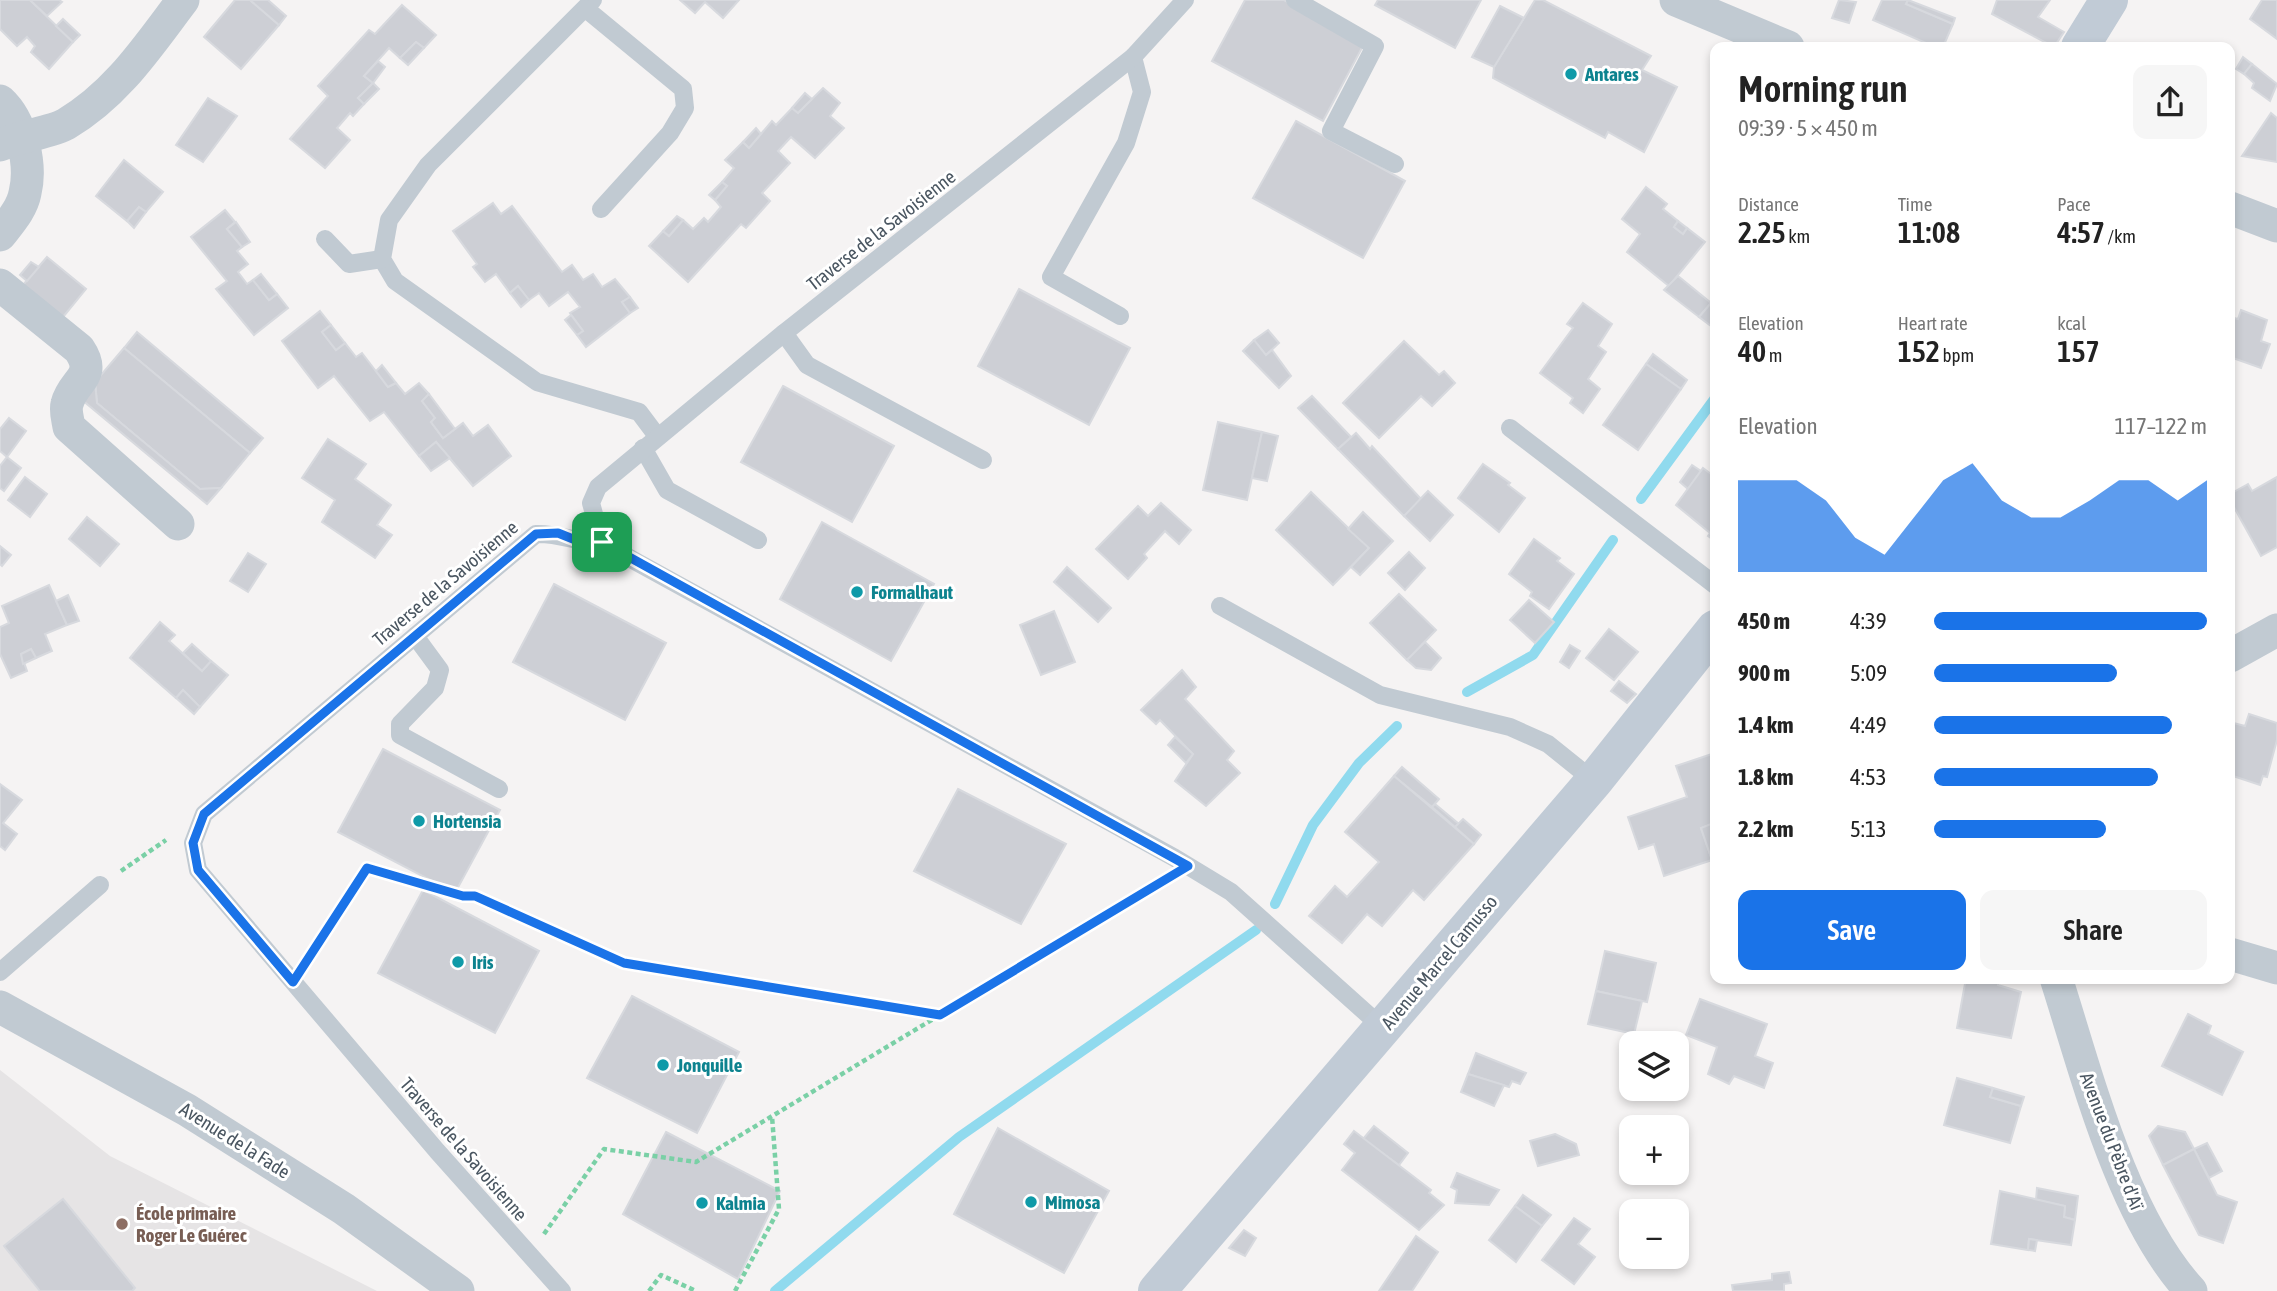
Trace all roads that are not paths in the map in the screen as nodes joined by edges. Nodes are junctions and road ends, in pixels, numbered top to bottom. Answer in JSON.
{"nodes":[{"id":1,"x":183,"y":0,"type":"edge"},
{"id":2,"x":1185,"y":0,"type":"edge"},
{"id":3,"x":1295,"y":0,"type":"edge"},
{"id":4,"x":1676,"y":0,"type":"edge"},
{"id":5,"x":2109,"y":0,"type":"edge"},
{"id":6,"x":589,"y":4,"type":"edge"},
{"id":7,"x":1776,"y":42,"type":"edge"},
{"id":8,"x":2083,"y":42,"type":"edge"},
{"id":9,"x":1133,"y":57,"type":"junction"},
{"id":10,"x":0,"y":101,"type":"edge"},
{"id":11,"x":11,"y":140,"type":"edge"},
{"id":12,"x":1395,"y":164,"type":"dead end"},
{"id":13,"x":601,"y":209,"type":"dead end"},
{"id":14,"x":2235,"y":210,"type":"edge"},
{"id":15,"x":2277,"y":226,"type":"edge"},
{"id":16,"x":0,"y":235,"type":"edge"},
{"id":17,"x":325,"y":239,"type":"dead end"},
{"id":18,"x":383,"y":259,"type":"junction"},
{"id":19,"x":0,"y":285,"type":"edge"},
{"id":20,"x":1120,"y":316,"type":"dead end"},
{"id":21,"x":784,"y":333,"type":"junction"},
{"id":22,"x":1510,"y":428,"type":"dead end"},
{"id":23,"x":657,"y":436,"type":"junction"},
{"id":24,"x":643,"y":449,"type":"junction"},
{"id":25,"x":983,"y":460,"type":"dead end"},
{"id":26,"x":178,"y":524,"type":"dead end"},
{"id":27,"x":758,"y":540,"type":"dead end"},
{"id":28,"x":602,"y":542,"type":"junction"},
{"id":29,"x":1710,"y":581,"type":"edge"},
{"id":30,"x":1220,"y":606,"type":"dead end"},
{"id":31,"x":2277,"y":630,"type":"edge"},
{"id":32,"x":1710,"y":635,"type":"edge"},
{"id":33,"x":415,"y":636,"type":"junction"},
{"id":34,"x":2235,"y":653,"type":"edge"},
{"id":35,"x":1594,"y":781,"type":"junction"},
{"id":36,"x":499,"y":789,"type":"dead end"},
{"id":37,"x":100,"y":885,"type":"road end"},
{"id":38,"x":2235,"y":955,"type":"edge"},
{"id":39,"x":2277,"y":968,"type":"edge"},
{"id":40,"x":0,"y":972,"type":"edge"},
{"id":41,"x":2058,"y":984,"type":"edge"},
{"id":42,"x":0,"y":1007,"type":"edge"},
{"id":43,"x":1382,"y":1028,"type":"junction"},
{"id":44,"x":458,"y":1291,"type":"edge"},
{"id":45,"x":562,"y":1291,"type":"edge"},
{"id":46,"x":1157,"y":1291,"type":"edge"},
{"id":47,"x":2191,"y":1291,"type":"edge"}],
"edges":[{"from":1,"to":11,"type":"street"},
{"from":2,"to":9,"type":"lane","name":"Traverse de la Savoisienne"},
{"from":3,"to":12,"type":"lane"},
{"from":4,"to":7,"type":"street"},
{"from":5,"to":8,"type":"street"},
{"from":6,"to":13,"type":"lane"},
{"from":6,"to":18,"type":"lane"},
{"from":9,"to":20,"type":"lane"},
{"from":9,"to":21,"type":"lane","name":"Traverse de la Savoisienne"},
{"from":10,"to":11,"type":"street"},
{"from":11,"to":16,"type":"street"},
{"from":14,"to":15,"type":"street"},
{"from":17,"to":18,"type":"lane"},
{"from":18,"to":23,"type":"lane"},
{"from":19,"to":26,"type":"street"},
{"from":21,"to":23,"type":"lane","name":"Traverse de la Savoisienne"},
{"from":21,"to":25,"type":"lane"},
{"from":22,"to":29,"type":"lane"},
{"from":23,"to":24,"type":"lane","name":"Traverse de la Savoisienne"},
{"from":24,"to":27,"type":"lane"},
{"from":24,"to":28,"type":"lane","name":"Traverse de la Savoisienne"},
{"from":28,"to":33,"type":"lane","name":"Traverse de la Savoisienne"},
{"from":28,"to":43,"type":"lane"},
{"from":30,"to":35,"type":"lane"},
{"from":31,"to":34,"type":"street"},
{"from":32,"to":35,"type":"street","name":"Avenue Marcel Camusso"},
{"from":33,"to":36,"type":"lane"},
{"from":33,"to":45,"type":"lane","name":"Traverse de la Savoisienne"},
{"from":35,"to":43,"type":"street","name":"Avenue Marcel Camusso"},
{"from":37,"to":40,"type":"lane"},
{"from":38,"to":39,"type":"street"},
{"from":41,"to":47,"type":"street","name":"Avenue du Pèbre d'Aï"},
{"from":42,"to":44,"type":"street","name":"Avenue de la Fade"},
{"from":43,"to":46,"type":"street","name":"Avenue Marcel Camusso"}]}
